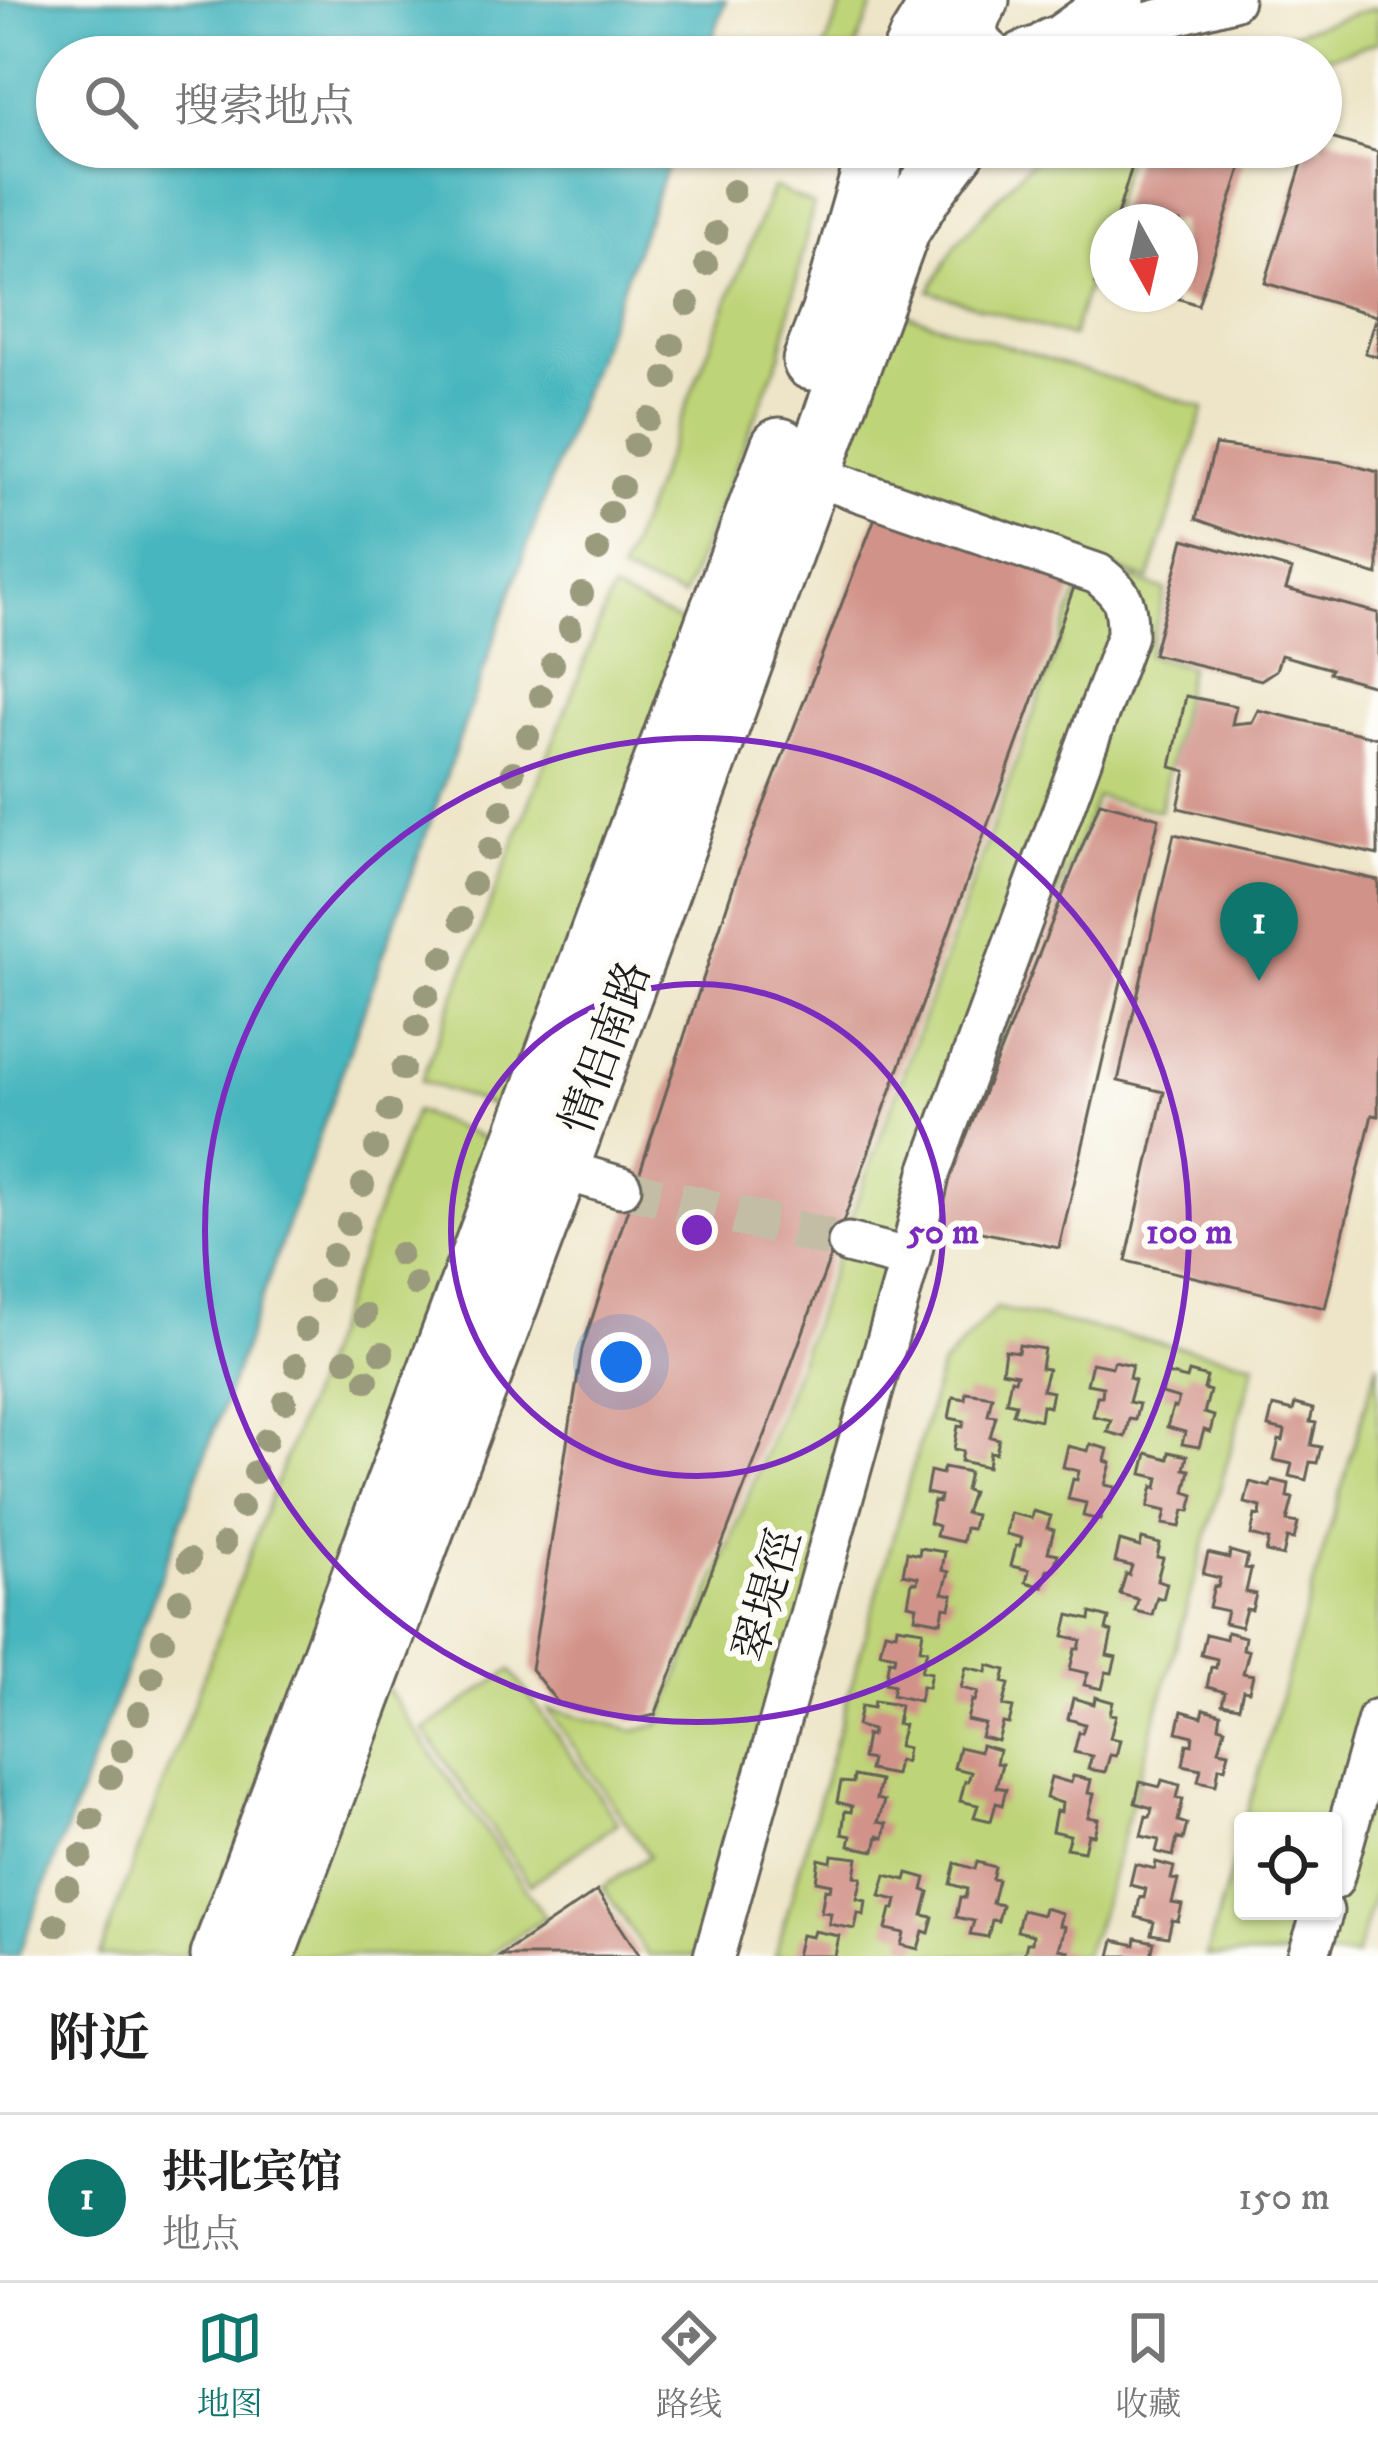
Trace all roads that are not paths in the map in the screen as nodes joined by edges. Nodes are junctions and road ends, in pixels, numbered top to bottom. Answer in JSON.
{"nodes":[{"id":1,"x":914,"y":0,"type":"edge"},
{"id":2,"x":942,"y":0,"type":"edge"},
{"id":3,"x":983,"y":0,"type":"edge"},
{"id":4,"x":1119,"y":0,"type":"edge"},
{"id":5,"x":1232,"y":0,"type":"edge"},
{"id":6,"x":899,"y":36,"type":"edge"},
{"id":7,"x":920,"y":36,"type":"edge"},
{"id":8,"x":971,"y":36,"type":"edge"},
{"id":9,"x":1067,"y":36,"type":"edge"},
{"id":10,"x":1105,"y":36,"type":"edge"},
{"id":11,"x":848,"y":168,"type":"edge"},
{"id":12,"x":872,"y":168,"type":"edge"},
{"id":13,"x":942,"y":168,"type":"edge"},
{"id":14,"x":830,"y":314,"type":"junction"},
{"id":15,"x":812,"y":475,"type":"junction"},
{"id":16,"x":538,"y":1163,"type":"junction"},
{"id":17,"x":621,"y":1187,"type":"tunnel mouth"},
{"id":18,"x":848,"y":1243,"type":"tunnel mouth"},
{"id":19,"x":910,"y":1259,"type":"junction"},
{"id":20,"x":1378,"y":1718,"type":"edge"},
{"id":21,"x":1342,"y":1848,"type":"edge"},
{"id":22,"x":1320,"y":1920,"type":"edge"},
{"id":23,"x":220,"y":1956,"type":"edge"},
{"id":24,"x":265,"y":1956,"type":"edge"},
{"id":25,"x":714,"y":1956,"type":"edge"},
{"id":26,"x":1308,"y":1956,"type":"edge"}],
"edges":[{"from":1,"to":6,"type":"street"},
{"from":2,"to":7,"type":"highway"},
{"from":3,"to":8,"type":"main road"},
{"from":4,"to":9,"type":"main road"},
{"from":5,"to":10,"type":"street"},
{"from":11,"to":14,"type":"street"},
{"from":12,"to":14,"type":"highway","name":"情侣南路"},
{"from":13,"to":15,"type":"highway","name":"情侣南路"},
{"from":14,"to":16,"type":"highway","name":"情侣南路"},
{"from":15,"to":16,"type":"highway","name":"情侣南路"},
{"from":15,"to":19,"type":"street","name":"翠堤徑"},
{"from":16,"to":17,"type":"street"},
{"from":16,"to":23,"type":"highway","name":"情侣南路"},
{"from":16,"to":24,"type":"highway","name":"情侣南路"},
{"from":18,"to":19,"type":"street"},
{"from":19,"to":25,"type":"street","name":"翠堤徑"},
{"from":20,"to":21,"type":"street"},
{"from":22,"to":26,"type":"street"}]}
